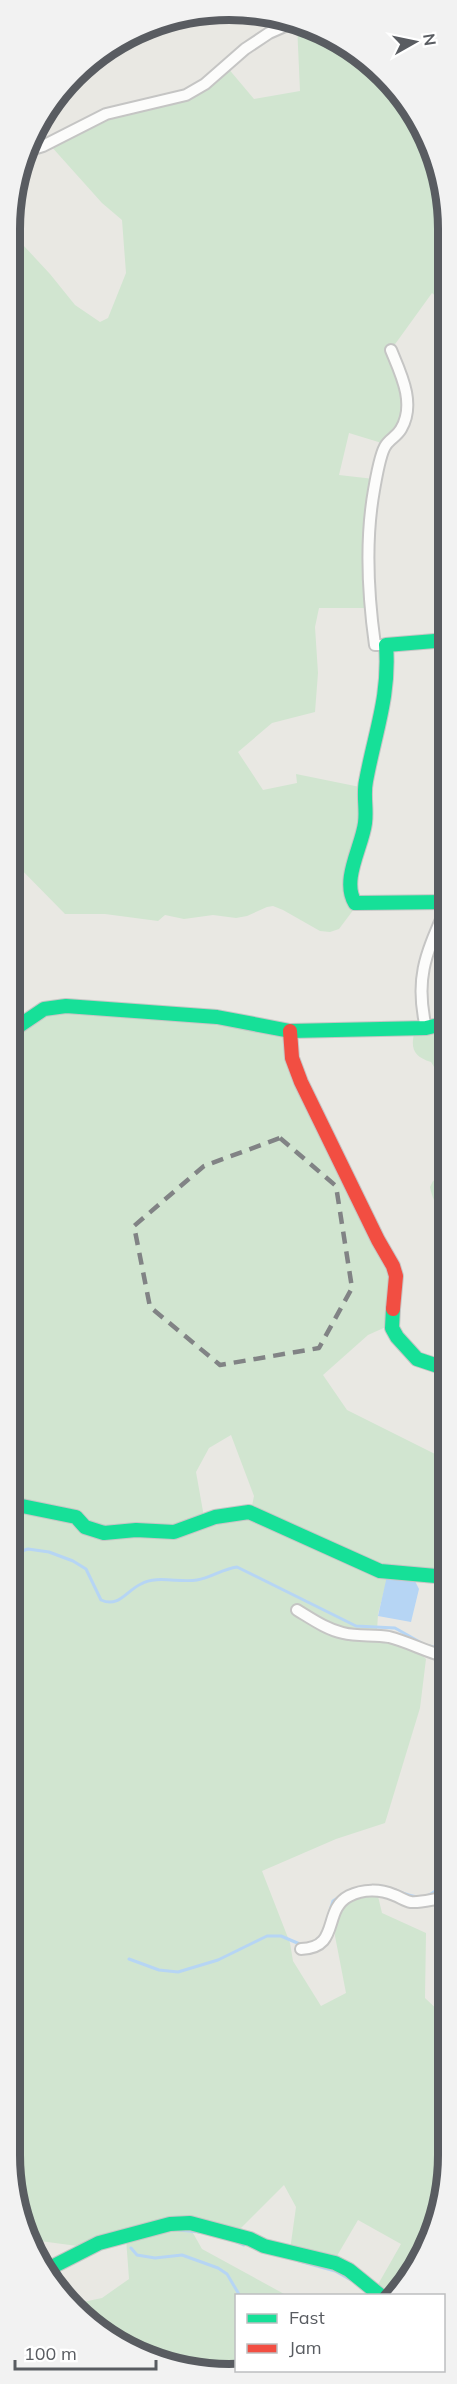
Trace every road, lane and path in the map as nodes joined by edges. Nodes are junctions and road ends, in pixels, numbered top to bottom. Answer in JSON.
{"nodes":[{"id":1,"x":283,"y":27,"type":"edge"},
{"id":2,"x":36,"y":148,"type":"edge"},
{"id":3,"x":391,"y":350,"type":"dead end"},
{"id":4,"x":437,"y":641,"type":"edge"},
{"id":5,"x":386,"y":645,"type":"junction"},
{"id":6,"x":437,"y":904,"type":"edge"},
{"id":7,"x":437,"y":926,"type":"edge"},
{"id":8,"x":20,"y":1025,"type":"edge"},
{"id":9,"x":437,"y":1025,"type":"edge"},
{"id":10,"x":426,"y":1028,"type":"junction"},
{"id":11,"x":290,"y":1031,"type":"junction"},
{"id":12,"x":438,"y":1367,"type":"edge"},
{"id":13,"x":20,"y":1506,"type":"edge"},
{"id":14,"x":438,"y":1576,"type":"edge"},
{"id":15,"x":297,"y":1610,"type":"dead end"},
{"id":16,"x":438,"y":1655,"type":"edge"},
{"id":17,"x":438,"y":1899,"type":"edge"},
{"id":18,"x":301,"y":1949,"type":"dead end"},
{"id":19,"x":52,"y":2267,"type":"edge"},
{"id":20,"x":380,"y":2294,"type":"edge"}],
"edges":[{"from":1,"to":2,"type":"street"},
{"from":3,"to":5,"type":"street"},
{"from":4,"to":5,"type":"street"},
{"from":5,"to":6,"type":"street"},
{"from":7,"to":10,"type":"street"},
{"from":8,"to":11,"type":"street"},
{"from":9,"to":10,"type":"street"},
{"from":10,"to":11,"type":"street"},
{"from":11,"to":12,"type":"street"},
{"from":13,"to":14,"type":"street"},
{"from":15,"to":16,"type":"street"},
{"from":17,"to":18,"type":"street"},
{"from":19,"to":20,"type":"street"}]}
